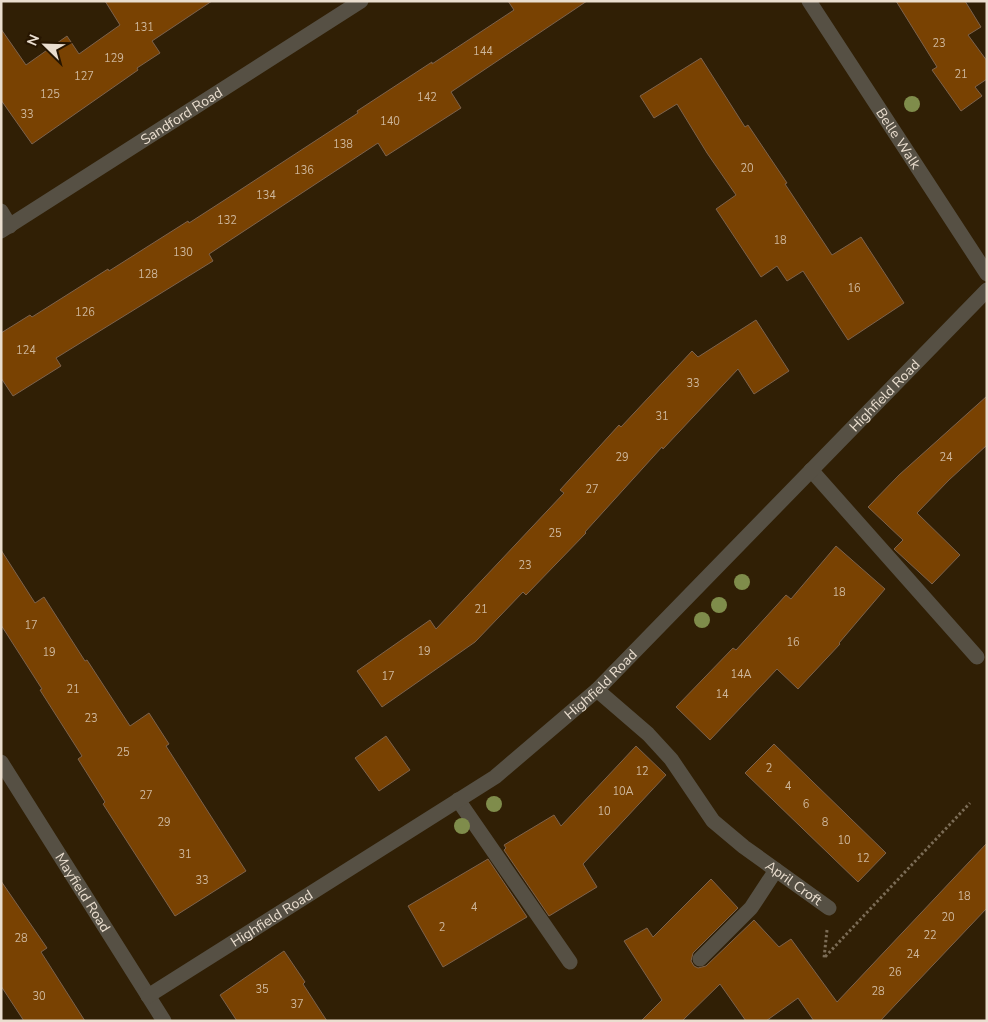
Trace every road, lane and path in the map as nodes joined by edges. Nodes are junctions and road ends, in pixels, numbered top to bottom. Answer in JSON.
{"nodes":[{"id":1,"x":361,"y":1,"type":"edge"},
{"id":2,"x":809,"y":1,"type":"edge"},
{"id":3,"x":1,"y":211,"type":"edge"},
{"id":4,"x":6,"y":229,"type":"edge"},
{"id":5,"x":987,"y":274,"type":"edge"},
{"id":6,"x":987,"y":290,"type":"edge"},
{"id":7,"x":811,"y":470,"type":"junction"},
{"id":8,"x":978,"y":656,"type":"dead end"},
{"id":9,"x":597,"y":690,"type":"junction"},
{"id":10,"x":1,"y":762,"type":"edge"},
{"id":11,"x":458,"y":800,"type":"junction"},
{"id":12,"x":970,"y":803,"type":"dead end"},
{"id":13,"x":776,"y":870,"type":"junction"},
{"id":14,"x":829,"y":908,"type":"joint"},
{"id":15,"x":700,"y":960,"type":"dead end"},
{"id":16,"x":570,"y":962,"type":"dead end"},
{"id":17,"x":148,"y":996,"type":"junction"},
{"id":18,"x":164,"y":1021,"type":"edge"}],
"edges":[{"from":1,"to":4,"type":"street","name":"Sandford Road"},
{"from":2,"to":5,"type":"street","name":"Belle Walk"},
{"from":3,"to":4,"type":"street"},
{"from":6,"to":7,"type":"street","name":"Highfield Road"},
{"from":7,"to":8,"type":"street"},
{"from":7,"to":9,"type":"street","name":"Highfield Road"},
{"from":9,"to":11,"type":"street","name":"Highfield Road"},
{"from":9,"to":13,"type":"street","name":"April Croft"},
{"from":10,"to":17,"type":"street","name":"Mayfield Road"},
{"from":11,"to":16,"type":"street"},
{"from":11,"to":17,"type":"street","name":"Highfield Road"},
{"from":12,"to":14,"type":"path","name":"April Croft"},
{"from":13,"to":14,"type":"street","name":"April Croft"},
{"from":13,"to":15,"type":"street"},
{"from":17,"to":18,"type":"street","name":"Mayfield Road"}]}
